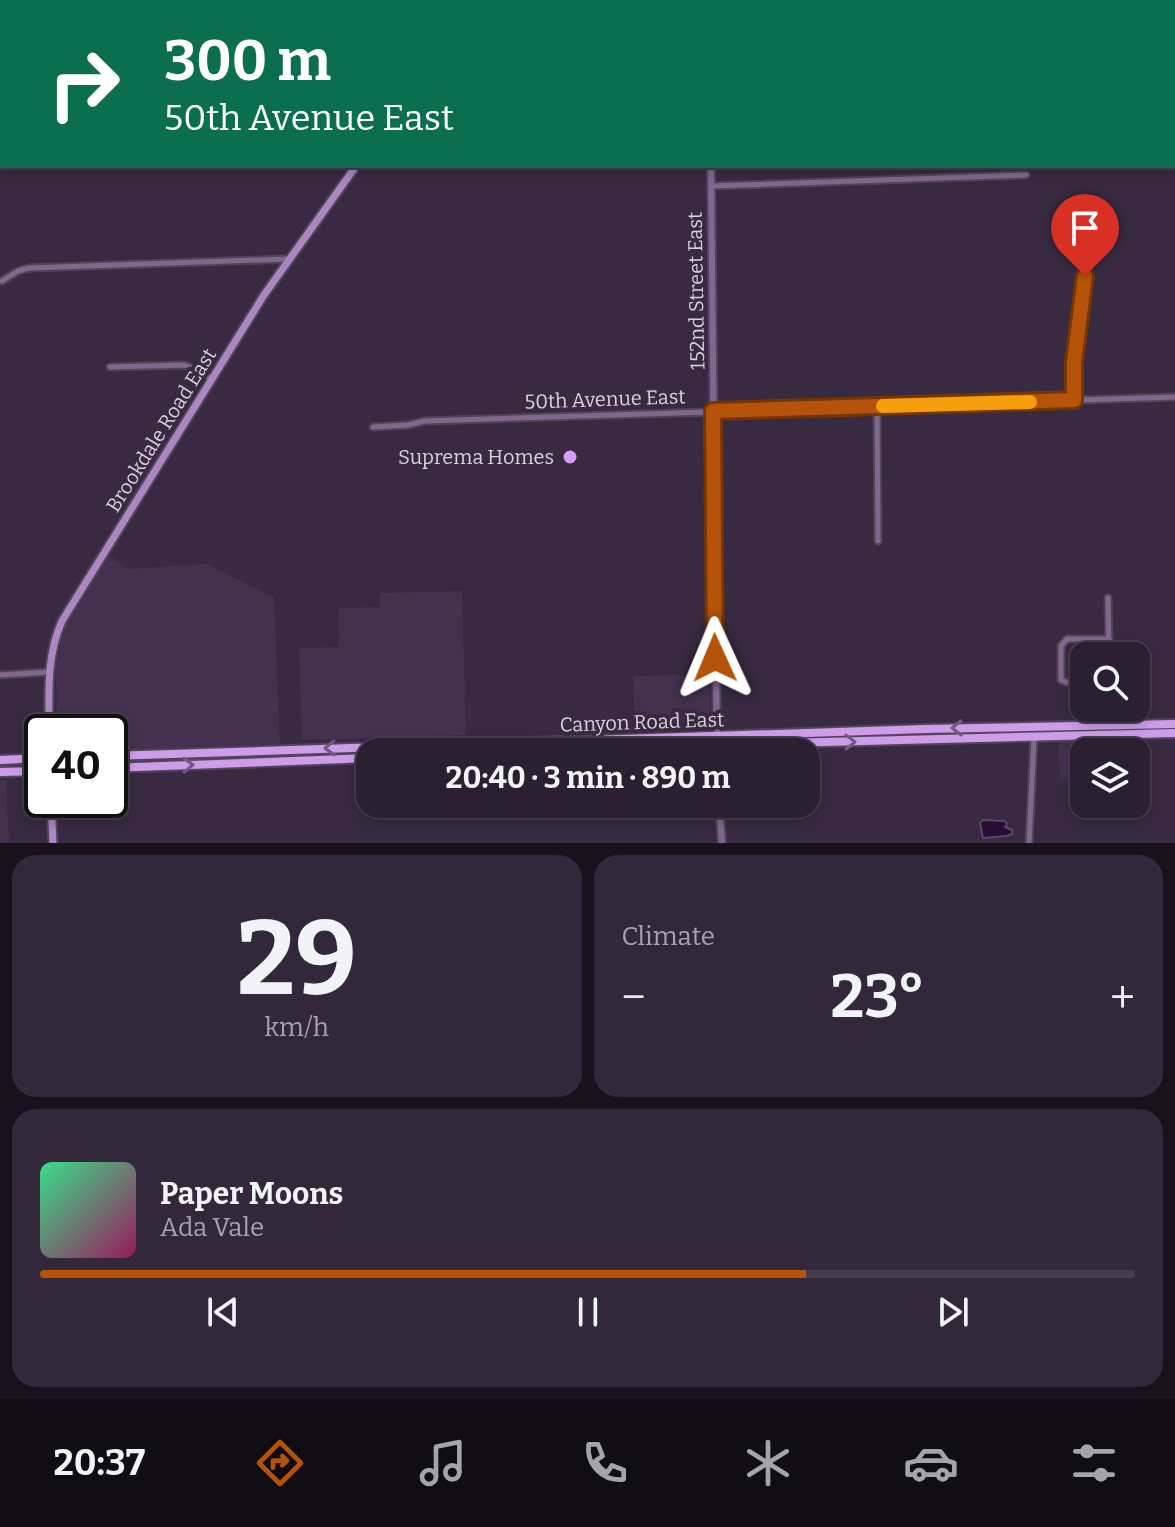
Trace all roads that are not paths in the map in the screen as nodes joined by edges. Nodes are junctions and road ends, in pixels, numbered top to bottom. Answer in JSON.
{"nodes":[{"id":1,"x":355,"y":168,"type":"edge"},
{"id":2,"x":711,"y":168,"type":"edge"},
{"id":3,"x":1026,"y":175,"type":"dead end"},
{"id":4,"x":711,"y":186,"type":"junction"},
{"id":5,"x":288,"y":259,"type":"junction"},
{"id":6,"x":1085,"y":276,"type":"dead end"},
{"id":7,"x":1,"y":281,"type":"edge"},
{"id":8,"x":110,"y":367,"type":"dead end"},
{"id":9,"x":212,"y":379,"type":"junction"},
{"id":10,"x":1175,"y":397,"type":"edge"},
{"id":11,"x":1074,"y":400,"type":"junction"},
{"id":12,"x":877,"y":407,"type":"junction"},
{"id":13,"x":713,"y":411,"type":"junction"},
{"id":14,"x":373,"y":427,"type":"dead end"},
{"id":15,"x":878,"y":541,"type":"dead end"},
{"id":16,"x":1108,"y":598,"type":"dead end"},
{"id":17,"x":1109,"y":639,"type":"joint"},
{"id":18,"x":49,"y":672,"type":"junction"},
{"id":19,"x":0,"y":675,"type":"edge"},
{"id":20,"x":1070,"y":682,"type":"edge"},
{"id":21,"x":49,"y":714,"type":"edge"},
{"id":22,"x":1175,"y":724,"type":"edge"},
{"id":23,"x":1109,"y":725,"type":"joint"},
{"id":24,"x":1021,"y":726,"type":"junction"},
{"id":25,"x":1175,"y":733,"type":"edge"},
{"id":26,"x":1034,"y":737,"type":"junction"},
{"id":27,"x":716,"y":738,"type":"edge"},
{"id":28,"x":818,"y":738,"type":"edge"},
{"id":29,"x":982,"y":738,"type":"junction"},
{"id":30,"x":820,"y":742,"type":"edge"},
{"id":31,"x":356,"y":751,"type":"edge"},
{"id":32,"x":128,"y":756,"type":"edge"},
{"id":33,"x":24,"y":759,"type":"edge"},
{"id":34,"x":356,"y":759,"type":"edge"},
{"id":35,"x":0,"y":760,"type":"edge"},
{"id":36,"x":128,"y":767,"type":"edge"},
{"id":37,"x":24,"y":771,"type":"edge"},
{"id":38,"x":0,"y":772,"type":"edge"},
{"id":39,"x":52,"y":818,"type":"edge"},
{"id":40,"x":720,"y":818,"type":"edge"},
{"id":41,"x":53,"y":843,"type":"edge"},
{"id":42,"x":722,"y":843,"type":"edge"},
{"id":43,"x":1029,"y":843,"type":"edge"}],
"edges":[{"from":1,"to":5,"type":"main road","name":"Brookdale Road East"},
{"from":2,"to":4,"type":"street","name":"152nd Street East"},
{"from":3,"to":4,"type":"street"},
{"from":4,"to":13,"type":"street","name":"152nd Street East"},
{"from":5,"to":7,"type":"street"},
{"from":5,"to":9,"type":"main road","name":"Brookdale Road East"},
{"from":6,"to":11,"type":"street"},
{"from":8,"to":9,"type":"street"},
{"from":9,"to":18,"type":"main road","name":"Brookdale Road East"},
{"from":10,"to":11,"type":"street","name":"50th Avenue East"},
{"from":11,"to":12,"type":"street","name":"50th Avenue East"},
{"from":12,"to":13,"type":"street","name":"50th Avenue East"},
{"from":12,"to":15,"type":"street"},
{"from":13,"to":14,"type":"street","name":"50th Avenue East"},
{"from":13,"to":27,"type":"street","name":"152nd Street East"},
{"from":16,"to":17,"type":"street"},
{"from":17,"to":20,"type":"street"},
{"from":18,"to":19,"type":"street"},
{"from":18,"to":21,"type":"main road","name":"Brookdale Road East"},
{"from":22,"to":23,"type":"main road","name":"Canyon Road East"},
{"from":23,"to":24,"type":"main road","name":"Canyon Road East"},
{"from":24,"to":28,"type":"main road","name":"Canyon Road East","one_way":true},
{"from":24,"to":29,"type":"main road"},
{"from":25,"to":26,"type":"main road","name":"Canyon Road East"},
{"from":26,"to":29,"type":"main road","name":"Canyon Road East"},
{"from":26,"to":43,"type":"street"},
{"from":30,"to":29,"type":"main road","name":"Canyon Road East","one_way":true},
{"from":31,"to":32,"type":"main road","name":"Canyon Road East","one_way":true},
{"from":33,"to":35,"type":"main road"},
{"from":36,"to":34,"type":"main road","one_way":true},
{"from":37,"to":38,"type":"main road"},
{"from":39,"to":41,"type":"main road"},
{"from":40,"to":42,"type":"street"}]}
